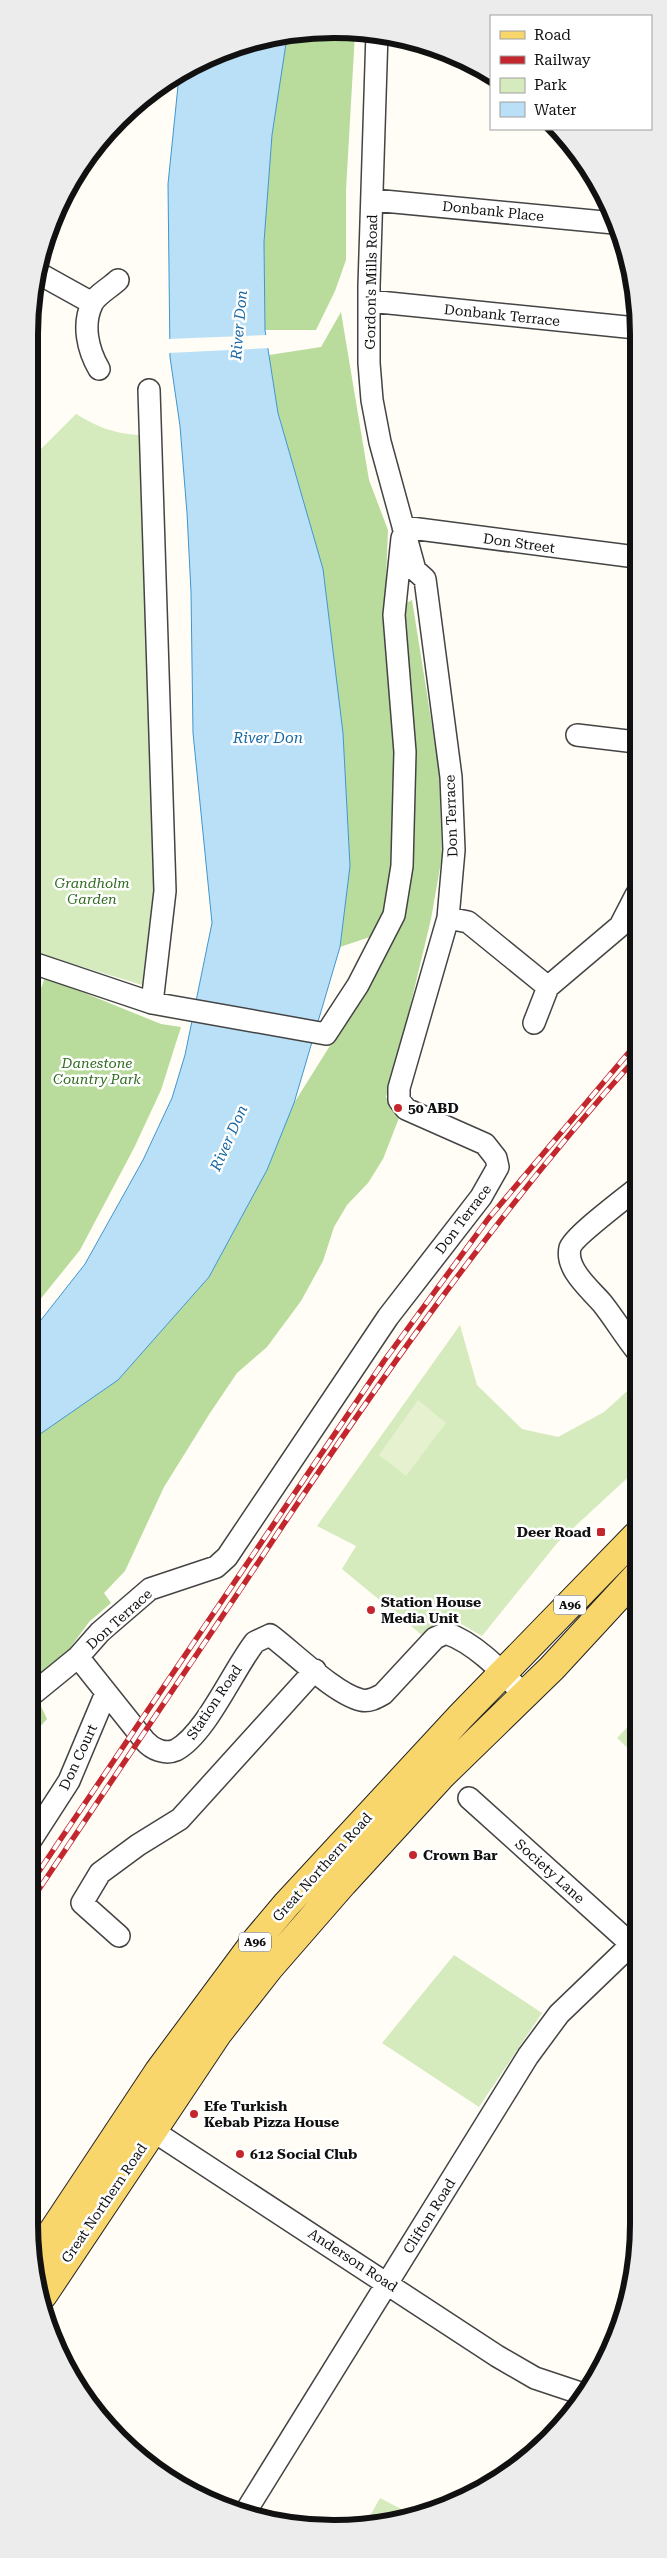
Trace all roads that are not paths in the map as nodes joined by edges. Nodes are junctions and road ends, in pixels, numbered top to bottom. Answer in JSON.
{"nodes":[{"id":1,"x":378,"y":41,"type":"edge"},
{"id":2,"x":373,"y":200,"type":"junction"},
{"id":3,"x":608,"y":222,"type":"edge"},
{"id":4,"x":43,"y":276,"type":"edge"},
{"id":5,"x":118,"y":280,"type":"dead end"},
{"id":6,"x":369,"y":301,"type":"junction"},
{"id":7,"x":92,"y":303,"type":"junction"},
{"id":8,"x":630,"y":327,"type":"edge"},
{"id":9,"x":99,"y":369,"type":"dead end"},
{"id":10,"x":149,"y":390,"type":"dead end"},
{"id":11,"x":403,"y":527,"type":"junction"},
{"id":12,"x":630,"y":556,"type":"edge"},
{"id":13,"x":577,"y":735,"type":"dead end"},
{"id":14,"x":630,"y":741,"type":"edge"},
{"id":15,"x":630,"y":907,"type":"edge"},
{"id":16,"x":448,"y":918,"type":"junction"},
{"id":17,"x":38,"y":965,"type":"edge"},
{"id":18,"x":548,"y":987,"type":"junction"},
{"id":19,"x":160,"y":1005,"type":"junction"},
{"id":20,"x":534,"y":1023,"type":"dead end"},
{"id":21,"x":630,"y":1194,"type":"edge"},
{"id":22,"x":630,"y":1337,"type":"edge"},
{"id":23,"x":630,"y":1542,"type":"edge"},
{"id":24,"x":630,"y":1583,"type":"edge"},
{"id":25,"x":78,"y":1657,"type":"junction"},
{"id":26,"x":314,"y":1670,"type":"junction"},
{"id":27,"x":504,"y":1674,"type":"junction"},
{"id":28,"x":38,"y":1690,"type":"edge"},
{"id":29,"x":106,"y":1693,"type":"junction"},
{"id":30,"x":524,"y":1695,"type":"junction"},
{"id":31,"x":469,"y":1798,"type":"dead end"},
{"id":32,"x":38,"y":1830,"type":"edge"},
{"id":33,"x":119,"y":1936,"type":"dead end"},
{"id":34,"x":630,"y":1939,"type":"edge"},
{"id":35,"x":630,"y":1945,"type":"edge"},
{"id":36,"x":129,"y":2116,"type":"junction"},
{"id":37,"x":152,"y":2130,"type":"junction"},
{"id":38,"x":39,"y":2252,"type":"edge"},
{"id":39,"x":388,"y":2282,"type":"junction"},
{"id":40,"x":45,"y":2291,"type":"edge"},
{"id":41,"x":577,"y":2392,"type":"edge"},
{"id":42,"x":248,"y":2508,"type":"edge"}],
"edges":[{"from":1,"to":2,"type":"street","name":"Gordon's Mills Road"},
{"from":2,"to":3,"type":"street","name":"Donbank Place"},
{"from":2,"to":6,"type":"street","name":"Gordon's Mills Road"},
{"from":4,"to":7,"type":"street"},
{"from":5,"to":7,"type":"street"},
{"from":6,"to":8,"type":"street","name":"Donbank Terrace"},
{"from":6,"to":11,"type":"street","name":"Gordon's Mills Road"},
{"from":7,"to":9,"type":"street"},
{"from":10,"to":19,"type":"street"},
{"from":11,"to":12,"type":"street","name":"Don Street"},
{"from":11,"to":16,"type":"street","name":"Don Terrace"},
{"from":11,"to":19,"type":"street"},
{"from":13,"to":14,"type":"street"},
{"from":15,"to":18,"type":"street"},
{"from":16,"to":18,"type":"street"},
{"from":16,"to":25,"type":"street","name":"Don Terrace"},
{"from":17,"to":19,"type":"street"},
{"from":18,"to":20,"type":"street"},
{"from":21,"to":22,"type":"street"},
{"from":23,"to":27,"type":"main road","name":"Great Northern Road","number":"A96"},
{"from":24,"to":30,"type":"main road","name":"Great Northern Road","number":"A96"},
{"from":25,"to":28,"type":"street"},
{"from":25,"to":29,"type":"street","name":"Station Road"},
{"from":26,"to":27,"type":"street","name":"Station Road"},
{"from":26,"to":29,"type":"street","name":"Station Road"},
{"from":26,"to":33,"type":"street"},
{"from":27,"to":30,"type":"street","name":"Station Road"},
{"from":27,"to":36,"type":"main road","name":"Great Northern Road","number":"A96"},
{"from":29,"to":32,"type":"street","name":"Don Court"},
{"from":30,"to":37,"type":"main road","name":"Great Northern Road","number":"A96"},
{"from":31,"to":34,"type":"street","name":"Society Lane"},
{"from":35,"to":39,"type":"street","name":"Clifton Road"},
{"from":36,"to":37,"type":"street","name":"Anderson Road"},
{"from":36,"to":38,"type":"main road","name":"Great Northern Road","number":"A96"},
{"from":37,"to":39,"type":"street","name":"Anderson Road"},
{"from":37,"to":40,"type":"main road","name":"Great Northern Road","number":"A96"},
{"from":39,"to":41,"type":"street","name":"Anderson Road"},
{"from":39,"to":42,"type":"street","name":"Clifton Road"}]}
